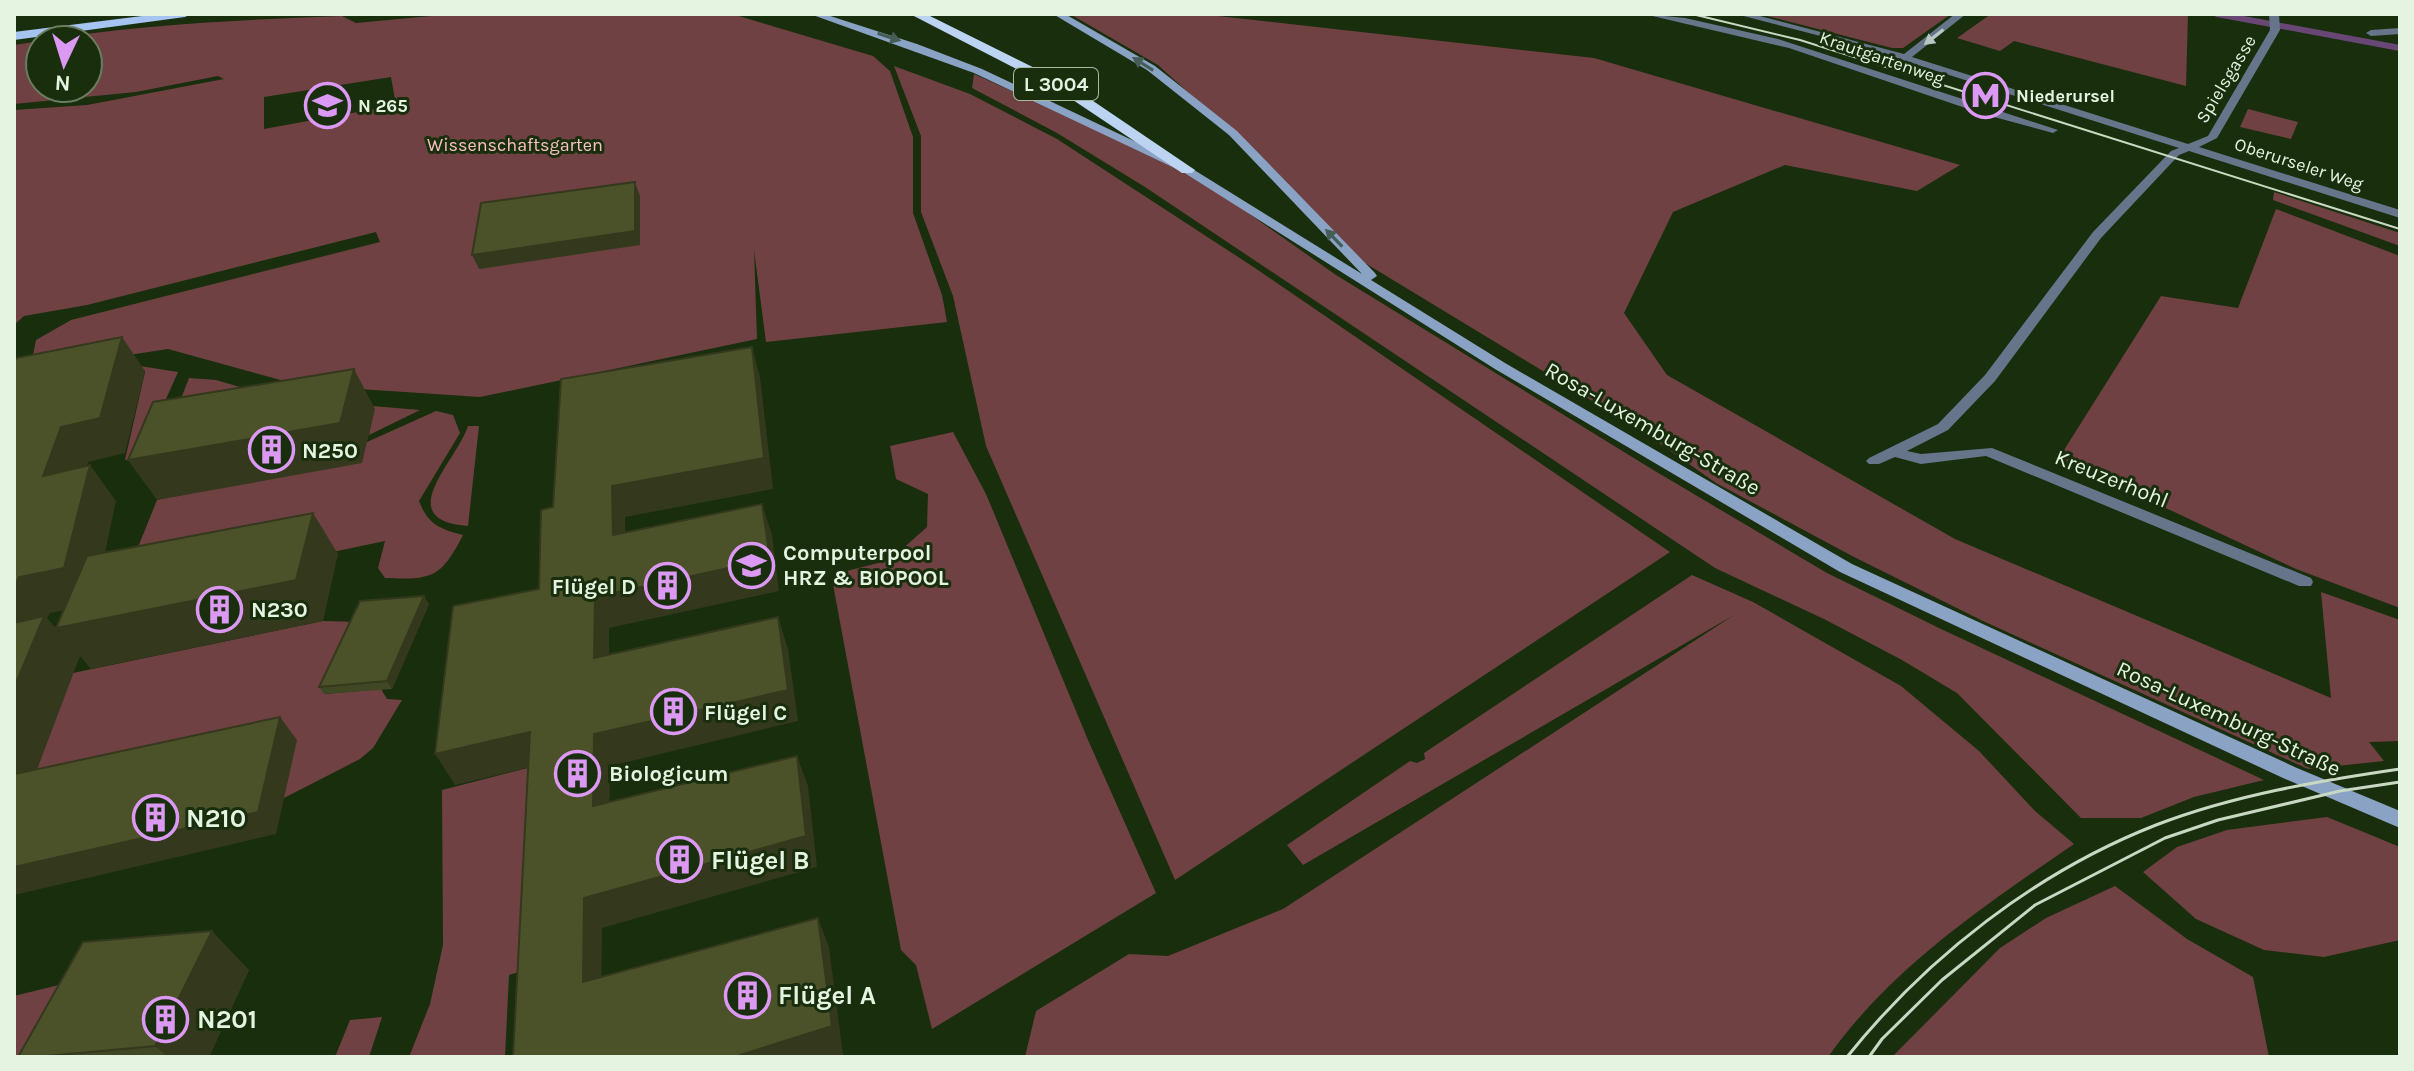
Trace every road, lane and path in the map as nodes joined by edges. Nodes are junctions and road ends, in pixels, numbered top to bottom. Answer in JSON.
{"nodes":[{"id":1,"x":121,"y":14,"type":"edge"},
{"id":2,"x":185,"y":14,"type":"edge"},
{"id":3,"x":815,"y":14,"type":"edge"},
{"id":4,"x":916,"y":14,"type":"edge"},
{"id":5,"x":1058,"y":14,"type":"edge"},
{"id":6,"x":1649,"y":14,"type":"edge"},
{"id":7,"x":1741,"y":14,"type":"edge"},
{"id":8,"x":1961,"y":14,"type":"edge"},
{"id":9,"x":2275,"y":22,"type":"edge"},
{"id":10,"x":14,"y":29,"type":"edge"},
{"id":11,"x":1812,"y":31,"type":"junction"},
{"id":12,"x":2400,"y":31,"type":"edge"},
{"id":13,"x":2371,"y":33,"type":"dead end"},
{"id":14,"x":14,"y":36,"type":"edge"},
{"id":15,"x":1792,"y":46,"type":"junction"},
{"id":16,"x":1905,"y":58,"type":"junction"},
{"id":17,"x":2005,"y":119,"type":"junction"},
{"id":18,"x":1988,"y":126,"type":"dead end"},
{"id":19,"x":2053,"y":130,"type":"dead end"},
{"id":20,"x":2187,"y":147,"type":"junction"},
{"id":21,"x":1187,"y":170,"type":"junction"},
{"id":22,"x":2400,"y":214,"type":"edge"},
{"id":23,"x":1389,"y":294,"type":"junction"},
{"id":24,"x":1895,"y":452,"type":"junction"},
{"id":25,"x":1874,"y":461,"type":"dead end"},
{"id":26,"x":2305,"y":582,"type":"dead end"},
{"id":27,"x":2400,"y":820,"type":"edge"}],
"edges":[{"from":1,"to":10,"type":"main road"},
{"from":2,"to":14,"type":"main road"},
{"from":3,"to":21,"type":"main road","one_way":true},
{"from":4,"to":21,"type":"highway","name":"Rosa-Luxemburg-Straße","number":"L 3004"},
{"from":23,"to":5,"type":"main road","one_way":true},
{"from":6,"to":15,"type":"street","name":"Krautgartenweg"},
{"from":7,"to":11,"type":"street","name":"Krautgartenweg"},
{"from":8,"to":16,"type":"street","one_way":true},
{"from":9,"to":20,"type":"street","name":"Spielsgasse"},
{"from":11,"to":15,"type":"street","name":"Krautgartenweg"},
{"from":11,"to":16,"type":"street","name":"Krautgartenweg"},
{"from":12,"to":13,"type":"street"},
{"from":15,"to":17,"type":"street","name":"Krautgartenweg"},
{"from":16,"to":20,"type":"street","name":"Krautgartenweg"},
{"from":17,"to":18,"type":"street"},
{"from":17,"to":19,"type":"street","name":"Krautgartenweg"},
{"from":20,"to":22,"type":"street","name":"Oberurseler Weg"},
{"from":20,"to":24,"type":"street"},
{"from":21,"to":23,"type":"main road","name":"Rosa-Luxemburg-Straße","number":"L 3004"},
{"from":23,"to":27,"type":"main road","name":"Rosa-Luxemburg-Straße","number":"L 3004"},
{"from":24,"to":25,"type":"street"},
{"from":24,"to":26,"type":"street","name":"Kreuzerhohl"}]}
